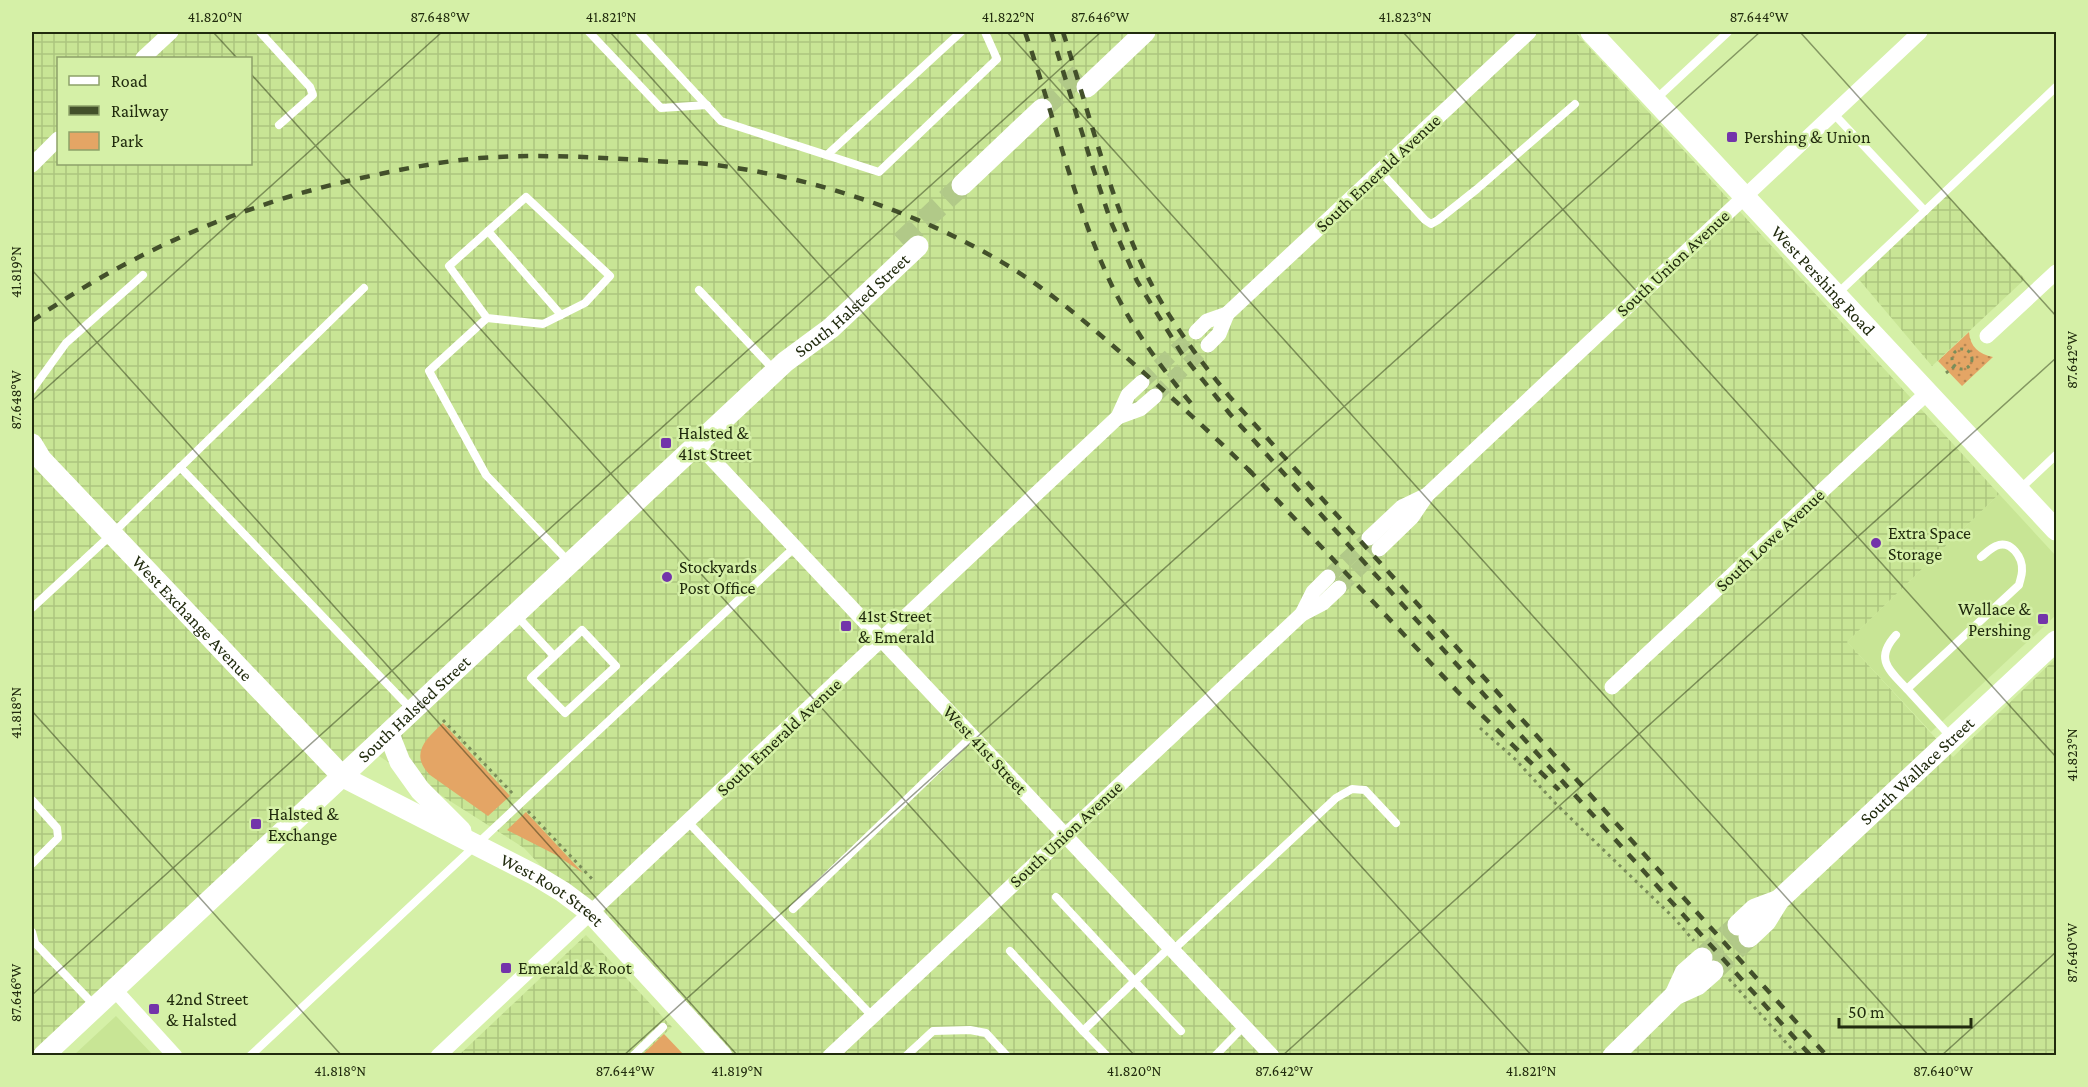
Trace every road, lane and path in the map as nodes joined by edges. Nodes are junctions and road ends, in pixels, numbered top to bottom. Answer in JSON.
{"nodes":[{"id":1,"x":171,"y":32,"type":"edge"},
{"id":2,"x":260,"y":32,"type":"edge"},
{"id":3,"x":589,"y":32,"type":"edge"},
{"id":4,"x":639,"y":32,"type":"edge"},
{"id":5,"x":962,"y":32,"type":"edge"},
{"id":6,"x":985,"y":32,"type":"edge"},
{"id":7,"x":1125,"y":32,"type":"edge"},
{"id":8,"x":1145,"y":32,"type":"edge"},
{"id":9,"x":1529,"y":32,"type":"edge"},
{"id":10,"x":1591,"y":32,"type":"edge"},
{"id":11,"x":1728,"y":32,"type":"edge"},
{"id":12,"x":1920,"y":32,"type":"edge"},
{"id":13,"x":144,"y":57,"type":"edge"},
{"id":14,"x":2056,"y":87,"type":"edge"},
{"id":15,"x":1655,"y":100,"type":"junction"},
{"id":16,"x":1575,"y":104,"type":"dead end"},
{"id":17,"x":706,"y":105,"type":"junction"},
{"id":18,"x":1833,"y":113,"type":"junction"},
{"id":19,"x":1045,"y":117,"type":"tunnel mouth"},
{"id":20,"x":279,"y":125,"type":"dead end"},
{"id":21,"x":57,"y":140,"type":"edge"},
{"id":22,"x":827,"y":155,"type":"junction"},
{"id":23,"x":32,"y":165,"type":"edge"},
{"id":24,"x":1380,"y":171,"type":"junction"},
{"id":25,"x":969,"y":188,"type":"tunnel mouth"},
{"id":26,"x":1744,"y":196,"type":"junction"},
{"id":27,"x":1925,"y":211,"type":"junction"},
{"id":28,"x":488,"y":231,"type":"junction"},
{"id":29,"x":909,"y":244,"type":"tunnel mouth"},
{"id":30,"x":2056,"y":272,"type":"edge"},
{"id":31,"x":143,"y":275,"type":"dead end"},
{"id":32,"x":364,"y":288,"type":"dead end"},
{"id":33,"x":699,"y":290,"type":"dead end"},
{"id":34,"x":1836,"y":295,"type":"junction"},
{"id":35,"x":1227,"y":314,"type":"junction"},
{"id":36,"x":561,"y":315,"type":"junction"},
{"id":37,"x":487,"y":318,"type":"junction"},
{"id":38,"x":1196,"y":332,"type":"tunnel mouth"},
{"id":39,"x":1987,"y":336,"type":"dead end"},
{"id":40,"x":1208,"y":345,"type":"tunnel mouth"},
{"id":41,"x":1955,"y":366,"type":"junction"},
{"id":42,"x":780,"y":367,"type":"junction"},
{"id":43,"x":1946,"y":374,"type":"dead end"},
{"id":44,"x":1142,"y":382,"type":"tunnel mouth"},
{"id":45,"x":32,"y":390,"type":"edge"},
{"id":46,"x":1927,"y":393,"type":"junction"},
{"id":47,"x":1155,"y":396,"type":"tunnel mouth"},
{"id":48,"x":1118,"y":417,"type":"junction"},
{"id":49,"x":698,"y":444,"type":"junction"},
{"id":50,"x":35,"y":452,"type":"edge"},
{"id":51,"x":2056,"y":455,"type":"edge"},
{"id":52,"x":180,"y":466,"type":"junction"},
{"id":53,"x":2019,"y":490,"type":"junction"},
{"id":54,"x":2056,"y":530,"type":"edge"},
{"id":55,"x":112,"y":534,"type":"junction"},
{"id":56,"x":1374,"y":543,"type":"tunnel mouth"},
{"id":57,"x":795,"y":547,"type":"junction"},
{"id":58,"x":1981,"y":557,"type":"dead end"},
{"id":59,"x":571,"y":564,"type":"junction"},
{"id":60,"x":1334,"y":582,"type":"tunnel mouth"},
{"id":61,"x":32,"y":608,"type":"edge"},
{"id":62,"x":516,"y":615,"type":"junction"},
{"id":63,"x":1896,"y":635,"type":"dead end"},
{"id":64,"x":882,"y":640,"type":"junction"},
{"id":65,"x":2056,"y":641,"type":"edge"},
{"id":66,"x":554,"y":656,"type":"junction"},
{"id":67,"x":1612,"y":687,"type":"dead end"},
{"id":68,"x":1907,"y":689,"type":"junction"},
{"id":69,"x":413,"y":712,"type":"junction"},
{"id":70,"x":1480,"y":728,"type":"dead end"},
{"id":71,"x":389,"y":734,"type":"junction"},
{"id":72,"x":972,"y":736,"type":"junction"},
{"id":73,"x":1952,"y":738,"type":"junction"},
{"id":74,"x":343,"y":777,"type":"junction"},
{"id":75,"x":32,"y":800,"type":"edge"},
{"id":76,"x":688,"y":822,"type":"junction"},
{"id":77,"x":1396,"y":823,"type":"dead end"},
{"id":78,"x":1065,"y":835,"type":"junction"},
{"id":79,"x":476,"y":846,"type":"junction"},
{"id":80,"x":32,"y":864,"type":"edge"},
{"id":81,"x":1056,"y":897,"type":"dead end"},
{"id":82,"x":793,"y":909,"type":"dead end"},
{"id":83,"x":591,"y":913,"type":"junction"},
{"id":84,"x":1744,"y":931,"type":"tunnel mouth"},
{"id":85,"x":32,"y":932,"type":"edge"},
{"id":86,"x":1692,"y":938,"type":"dead end"},
{"id":87,"x":33,"y":943,"type":"edge"},
{"id":88,"x":1171,"y":948,"type":"junction"},
{"id":89,"x":1010,"y":951,"type":"dead end"},
{"id":90,"x":1707,"y":964,"type":"tunnel mouth"},
{"id":91,"x":1135,"y":981,"type":"junction"},
{"id":92,"x":1732,"y":982,"type":"dead end"},
{"id":93,"x":114,"y":989,"type":"junction"},
{"id":94,"x":95,"y":1007,"type":"junction"},
{"id":95,"x":872,"y":1016,"type":"junction"},
{"id":96,"x":1244,"y":1026,"type":"junction"},
{"id":97,"x":663,"y":1027,"type":"dead end"},
{"id":98,"x":1083,"y":1031,"type":"junction"},
{"id":99,"x":1181,"y":1031,"type":"dead end"},
{"id":100,"x":43,"y":1056,"type":"edge"},
{"id":101,"x":175,"y":1056,"type":"edge"},
{"id":102,"x":250,"y":1056,"type":"edge"},
{"id":103,"x":438,"y":1056,"type":"edge"},
{"id":104,"x":633,"y":1056,"type":"edge"},
{"id":105,"x":722,"y":1056,"type":"edge"},
{"id":106,"x":830,"y":1056,"type":"edge"},
{"id":107,"x":906,"y":1056,"type":"edge"},
{"id":108,"x":1007,"y":1056,"type":"edge"},
{"id":109,"x":1107,"y":1056,"type":"edge"},
{"id":110,"x":1215,"y":1056,"type":"edge"},
{"id":111,"x":1272,"y":1056,"type":"edge"},
{"id":112,"x":1613,"y":1056,"type":"edge"},
{"id":113,"x":1798,"y":1056,"type":"edge"}],
"edges":[{"from":1,"to":13,"type":"street"},
{"from":2,"to":20,"type":"lane"},
{"from":3,"to":17,"type":"lane"},
{"from":4,"to":17,"type":"lane"},
{"from":5,"to":22,"type":"lane"},
{"from":6,"to":22,"type":"lane"},
{"from":7,"to":8,"type":"main road"},
{"from":9,"to":24,"type":"street","name":"South Emerald Avenue"},
{"from":10,"to":15,"type":"main road","name":"West Pershing Road"},
{"from":11,"to":15,"type":"lane"},
{"from":12,"to":18,"type":"street","name":"South Union Avenue"},
{"from":14,"to":27,"type":"lane"},
{"from":15,"to":26,"type":"main road","name":"West Pershing Road"},
{"from":16,"to":24,"type":"lane"},
{"from":17,"to":22,"type":"lane"},
{"from":18,"to":26,"type":"street","name":"South Union Avenue"},
{"from":18,"to":27,"type":"lane"},
{"from":19,"to":25,"type":"main road"},
{"from":21,"to":23,"type":"street"},
{"from":24,"to":35,"type":"street","name":"South Emerald Avenue"},
{"from":26,"to":34,"type":"main road","name":"West Pershing Road"},
{"from":26,"to":56,"type":"street","name":"South Union Avenue"},
{"from":27,"to":34,"type":"lane"},
{"from":28,"to":36,"type":"lane"},
{"from":28,"to":36,"type":"lane"},
{"from":28,"to":37,"type":"lane"},
{"from":29,"to":42,"type":"main road","name":"South Halsted Street"},
{"from":30,"to":39,"type":"street"},
{"from":31,"to":45,"type":"lane"},
{"from":32,"to":52,"type":"lane"},
{"from":33,"to":42,"type":"lane"},
{"from":34,"to":46,"type":"main road","name":"West Pershing Road"},
{"from":35,"to":38,"type":"street","name":"South Emerald Avenue"},
{"from":35,"to":40,"type":"street","name":"South Emerald Avenue"},
{"from":36,"to":37,"type":"lane"},
{"from":37,"to":59,"type":"lane"},
{"from":41,"to":41,"type":"path"},
{"from":41,"to":43,"type":"path"},
{"from":42,"to":49,"type":"main road","name":"South Halsted Street"},
{"from":44,"to":48,"type":"street","name":"South Emerald Avenue"},
{"from":46,"to":53,"type":"main road","name":"West Pershing Road"},
{"from":46,"to":67,"type":"street","name":"South Lowe Avenue"},
{"from":47,"to":48,"type":"street","name":"South Emerald Avenue"},
{"from":48,"to":64,"type":"street","name":"South Emerald Avenue"},
{"from":49,"to":57,"type":"street","name":"West 41st Street"},
{"from":49,"to":59,"type":"main road","name":"South Halsted Street"},
{"from":50,"to":55,"type":"main road","name":"West Exchange Avenue"},
{"from":51,"to":53,"type":"lane"},
{"from":52,"to":55,"type":"lane"},
{"from":52,"to":69,"type":"lane"},
{"from":53,"to":54,"type":"main road","name":"West Pershing Road"},
{"from":55,"to":61,"type":"lane"},
{"from":55,"to":74,"type":"main road","name":"West Exchange Avenue"},
{"from":57,"to":64,"type":"street","name":"West 41st Street"},
{"from":57,"to":79,"type":"lane"},
{"from":58,"to":68,"type":"lane"},
{"from":59,"to":62,"type":"main road","name":"South Halsted Street"},
{"from":60,"to":78,"type":"street","name":"South Union Avenue"},
{"from":62,"to":66,"type":"lane"},
{"from":62,"to":69,"type":"main road","name":"South Halsted Street"},
{"from":63,"to":68,"type":"lane"},
{"from":64,"to":72,"type":"street","name":"West 41st Street"},
{"from":64,"to":76,"type":"street","name":"South Emerald Avenue"},
{"from":65,"to":73,"type":"main road","name":"South Wallace Street"},
{"from":66,"to":66,"type":"lane"},
{"from":68,"to":73,"type":"lane"},
{"from":69,"to":71,"type":"main road","name":"South Halsted Street"},
{"from":70,"to":86,"type":"path"},
{"from":71,"to":74,"type":"main road","name":"South Halsted Street"},
{"from":71,"to":79,"type":"main road"},
{"from":72,"to":78,"type":"street","name":"West 41st Street"},
{"from":72,"to":82,"type":"lane"},
{"from":73,"to":84,"type":"main road","name":"South Wallace Street"},
{"from":74,"to":79,"type":"main road","name":"West Root Street"},
{"from":74,"to":93,"type":"main road","name":"South Halsted Street"},
{"from":75,"to":80,"type":"lane"},
{"from":76,"to":83,"type":"street","name":"South Emerald Avenue"},
{"from":76,"to":95,"type":"lane"},
{"from":77,"to":88,"type":"lane"},
{"from":78,"to":88,"type":"street","name":"West 41st Street"},
{"from":78,"to":95,"type":"street","name":"South Union Avenue"},
{"from":79,"to":83,"type":"main road","name":"West Root Street"},
{"from":79,"to":102,"type":"lane"},
{"from":81,"to":91,"type":"lane"},
{"from":83,"to":103,"type":"street","name":"South Emerald Avenue"},
{"from":83,"to":105,"type":"main road","name":"West Root Street"},
{"from":85,"to":87,"type":"lane"},
{"from":87,"to":94,"type":"lane"},
{"from":88,"to":91,"type":"lane"},
{"from":88,"to":96,"type":"street","name":"West 41st Street"},
{"from":89,"to":98,"type":"lane"},
{"from":90,"to":112,"type":"main road"},
{"from":91,"to":98,"type":"lane"},
{"from":91,"to":99,"type":"lane"},
{"from":92,"to":113,"type":"path"},
{"from":93,"to":94,"type":"main road","name":"South Halsted Street"},
{"from":93,"to":101,"type":"street"},
{"from":94,"to":100,"type":"main road","name":"South Halsted Street"},
{"from":95,"to":106,"type":"street","name":"South Union Avenue"},
{"from":96,"to":110,"type":"lane"},
{"from":96,"to":111,"type":"street","name":"West 41st Street"},
{"from":97,"to":104,"type":"lane"},
{"from":98,"to":109,"type":"lane"},
{"from":107,"to":108,"type":"lane"}]}
